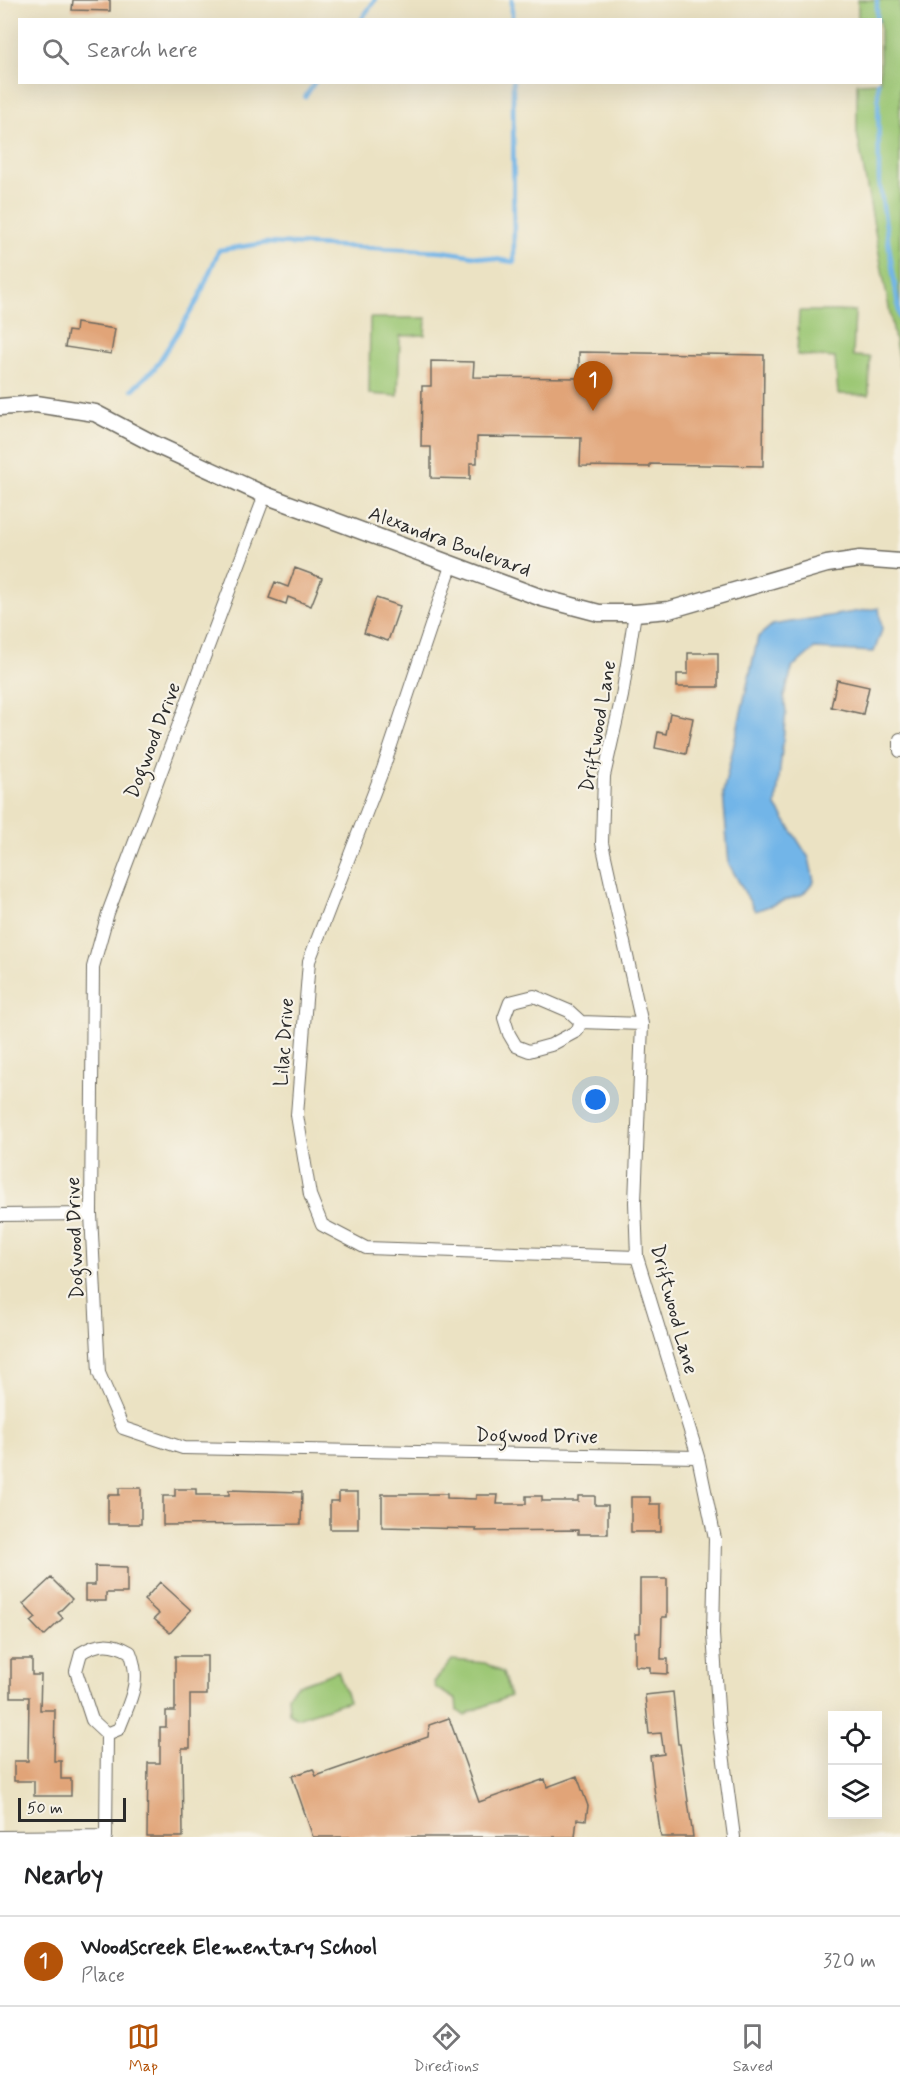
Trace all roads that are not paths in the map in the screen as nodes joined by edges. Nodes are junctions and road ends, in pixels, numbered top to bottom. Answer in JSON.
{"nodes":[{"id":1,"x":0,"y":407,"type":"edge"},
{"id":2,"x":265,"y":495,"type":"junction"},
{"id":3,"x":900,"y":562,"type":"edge"},
{"id":4,"x":452,"y":563,"type":"junction"},
{"id":5,"x":635,"y":613,"type":"junction"},
{"id":6,"x":900,"y":739,"type":"edge"},
{"id":7,"x":900,"y":751,"type":"edge"},
{"id":8,"x":581,"y":1022,"type":"junction"},
{"id":9,"x":642,"y":1024,"type":"junction"},
{"id":10,"x":91,"y":1214,"type":"junction"},
{"id":11,"x":0,"y":1215,"type":"edge"},
{"id":12,"x":637,"y":1257,"type":"junction"},
{"id":13,"x":698,"y":1457,"type":"junction"},
{"id":14,"x":107,"y":1734,"type":"junction"},
{"id":15,"x":106,"y":1836,"type":"edge"},
{"id":16,"x":0,"y":1837,"type":"edge"},
{"id":17,"x":734,"y":1837,"type":"edge"}],
"edges":[{"from":1,"to":2,"type":"street","name":"Alexandra Boulevard"},
{"from":2,"to":4,"type":"street","name":"Alexandra Boulevard"},
{"from":2,"to":10,"type":"street","name":"Dogwood Drive"},
{"from":3,"to":5,"type":"street","name":"Alexandra Boulevard"},
{"from":4,"to":5,"type":"street","name":"Alexandra Boulevard"},
{"from":4,"to":12,"type":"street","name":"Lilac Drive"},
{"from":5,"to":9,"type":"street","name":"Driftwood Lane"},
{"from":6,"to":7,"type":"street"},
{"from":8,"to":8,"type":"street"},
{"from":8,"to":9,"type":"street"},
{"from":9,"to":12,"type":"street","name":"Driftwood Lane"},
{"from":10,"to":11,"type":"street"},
{"from":10,"to":13,"type":"street","name":"Dogwood Drive"},
{"from":12,"to":13,"type":"street","name":"Driftwood Lane"},
{"from":13,"to":17,"type":"street","name":"Driftwood Lane"},
{"from":14,"to":14,"type":"street"},
{"from":14,"to":15,"type":"street"},
{"from":15,"to":16,"type":"street"}]}
